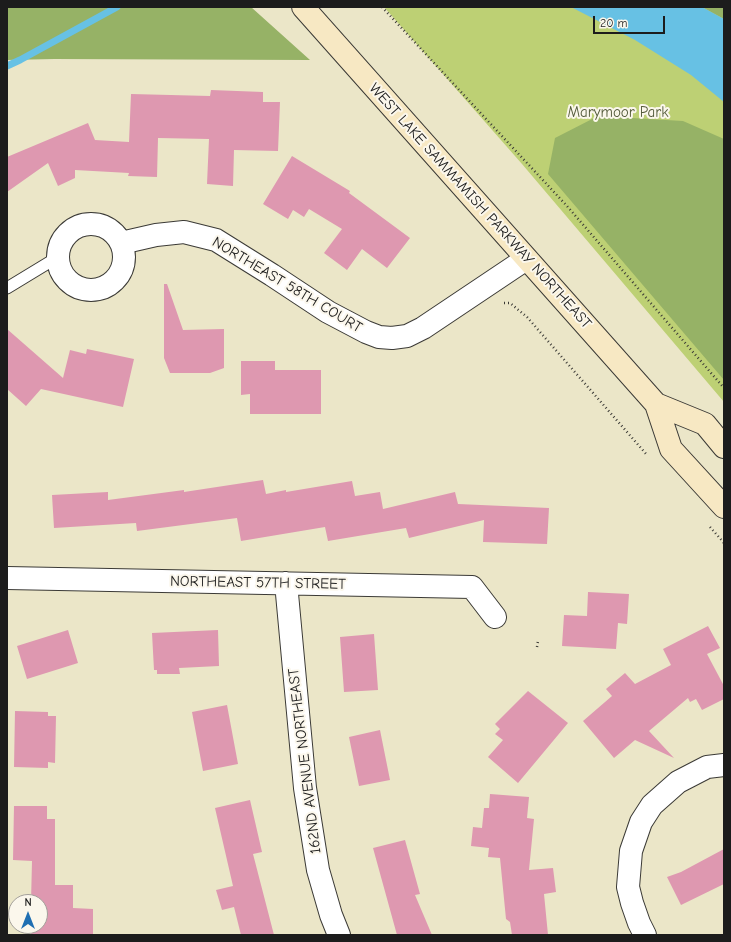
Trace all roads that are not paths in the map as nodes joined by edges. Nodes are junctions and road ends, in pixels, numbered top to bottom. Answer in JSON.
{"nodes":[{"id":1,"x":303,"y":7,"type":"edge"},
{"id":2,"x":121,"y":243,"type":"junction"},
{"id":3,"x":58,"y":257,"type":"junction"},
{"id":4,"x":526,"y":259,"type":"junction"},
{"id":5,"x":7,"y":288,"type":"edge"},
{"id":6,"x":656,"y":404,"type":"junction"},
{"id":7,"x":724,"y":447,"type":"edge"},
{"id":8,"x":724,"y":507,"type":"edge"},
{"id":9,"x":7,"y":578,"type":"edge"},
{"id":10,"x":286,"y":583,"type":"junction"},
{"id":11,"x":496,"y":617,"type":"dead end"},
{"id":12,"x":724,"y":765,"type":"edge"},
{"id":13,"x":339,"y":935,"type":"edge"},
{"id":14,"x":645,"y":935,"type":"edge"}],
"edges":[{"from":1,"to":4,"type":"main road","name":"WEST LAKE SAMMAMISH PARKWAY NORTHEAST"},
{"from":2,"to":3,"type":"street"},
{"from":2,"to":3,"type":"street"},
{"from":2,"to":4,"type":"street","name":"NORTHEAST 58TH COURT"},
{"from":3,"to":5,"type":"lane"},
{"from":4,"to":6,"type":"main road","name":"WEST LAKE SAMMAMISH PARKWAY NORTHEAST"},
{"from":6,"to":7,"type":"main road","name":"WEST LAKE SAMMAMISH PARKWAY NORTHEAST"},
{"from":6,"to":8,"type":"main road","name":"WEST LAKE SAMMAMISH PARKWAY NORTHEAST"},
{"from":9,"to":10,"type":"street","name":"NORTHEAST 57TH STREET"},
{"from":10,"to":11,"type":"street","name":"NORTHEAST 57TH STREET"},
{"from":10,"to":13,"type":"street","name":"162ND AVENUE NORTHEAST"},
{"from":12,"to":14,"type":"street"}]}
